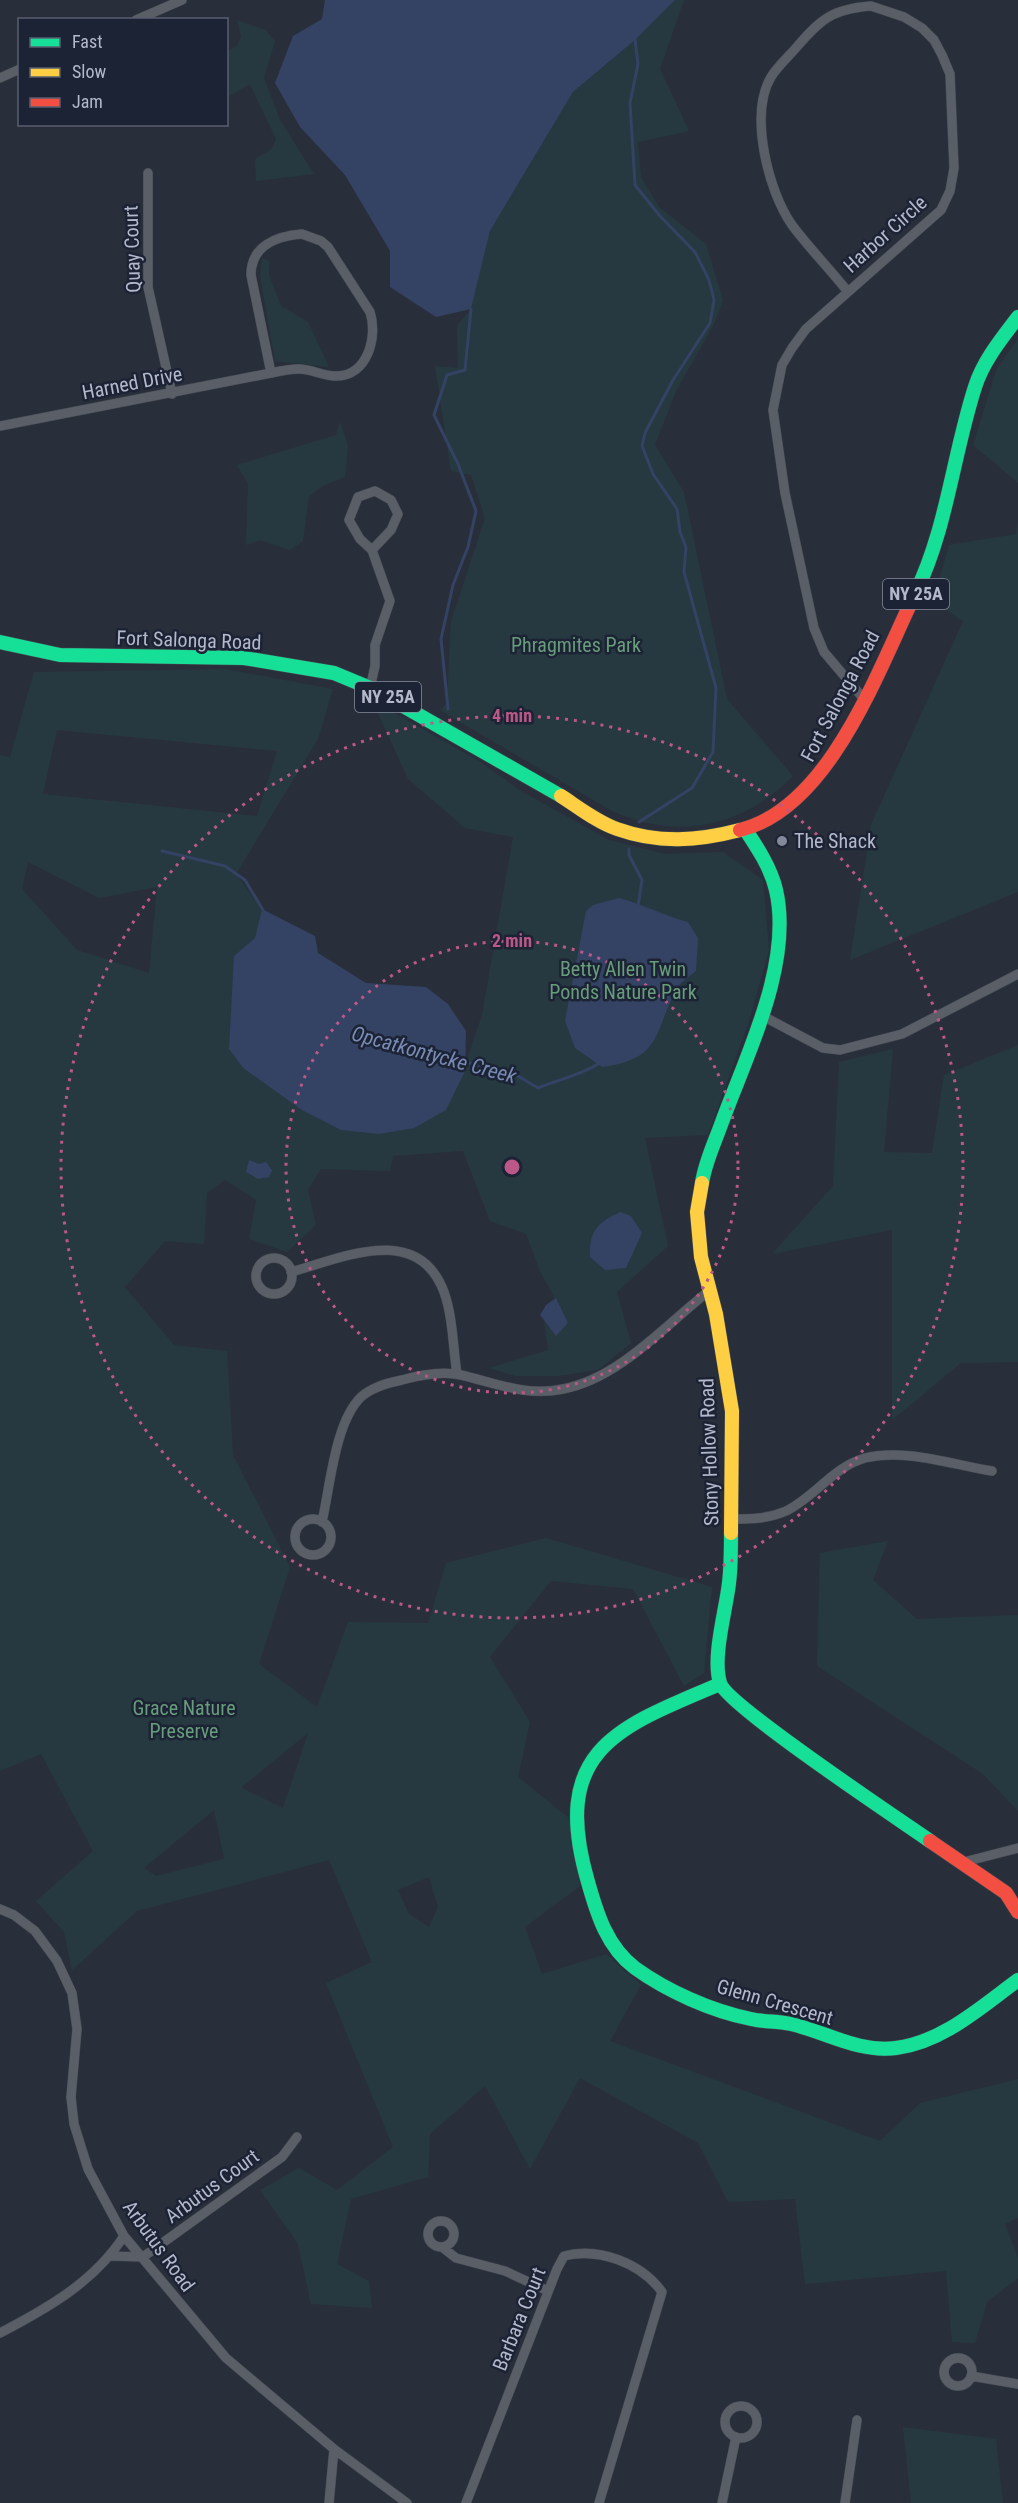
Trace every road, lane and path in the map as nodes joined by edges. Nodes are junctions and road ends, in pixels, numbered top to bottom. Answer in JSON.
{"nodes":[{"id":1,"x":182,"y":0,"type":"edge"},
{"id":2,"x":141,"y":18,"type":"edge"},
{"id":3,"x":18,"y":70,"type":"edge"},
{"id":4,"x":0,"y":78,"type":"edge"},
{"id":5,"x":148,"y":173,"type":"dead end"},
{"id":6,"x":848,"y":292,"type":"junction"},
{"id":7,"x":1018,"y":317,"type":"edge"},
{"id":8,"x":271,"y":373,"type":"junction"},
{"id":9,"x":172,"y":394,"type":"junction"},
{"id":10,"x":0,"y":426,"type":"edge"},
{"id":11,"x":372,"y":550,"type":"junction"},
{"id":12,"x":0,"y":642,"type":"edge"},
{"id":13,"x":370,"y":688,"type":"junction"},
{"id":14,"x":863,"y":698,"type":"junction"},
{"id":15,"x":745,"y":829,"type":"junction"},
{"id":16,"x":1018,"y":975,"type":"edge"},
{"id":17,"x":761,"y":1016,"type":"junction"},
{"id":18,"x":291,"y":1272,"type":"dead end"},
{"id":19,"x":709,"y":1291,"type":"junction"},
{"id":20,"x":457,"y":1374,"type":"junction"},
{"id":21,"x":992,"y":1471,"type":"dead end"},
{"id":22,"x":732,"y":1519,"type":"junction"},
{"id":23,"x":322,"y":1522,"type":"dead end"},
{"id":24,"x":720,"y":1684,"type":"junction"},
{"id":25,"x":1018,"y":1848,"type":"edge"},
{"id":26,"x":964,"y":1862,"type":"junction"},
{"id":27,"x":0,"y":1909,"type":"edge"},
{"id":28,"x":1018,"y":1912,"type":"edge"},
{"id":29,"x":1018,"y":1980,"type":"edge"},
{"id":30,"x":297,"y":2137,"type":"dead end"},
{"id":31,"x":124,"y":2236,"type":"junction"},
{"id":32,"x":442,"y":2247,"type":"dead end"},
{"id":33,"x":111,"y":2256,"type":"junction"},
{"id":34,"x":143,"y":2257,"type":"junction"},
{"id":35,"x":548,"y":2291,"type":"junction"},
{"id":36,"x":0,"y":2333,"type":"edge"},
{"id":37,"x":971,"y":2376,"type":"dead end"},
{"id":38,"x":1018,"y":2384,"type":"edge"},
{"id":39,"x":857,"y":2420,"type":"dead end"},
{"id":40,"x":736,"y":2437,"type":"dead end"},
{"id":41,"x":334,"y":2449,"type":"junction"},
{"id":42,"x":329,"y":2503,"type":"edge"},
{"id":43,"x":407,"y":2503,"type":"edge"},
{"id":44,"x":466,"y":2503,"type":"edge"},
{"id":45,"x":599,"y":2503,"type":"edge"},
{"id":46,"x":722,"y":2503,"type":"edge"},
{"id":47,"x":845,"y":2503,"type":"edge"}],
"edges":[{"from":1,"to":2,"type":"street"},
{"from":3,"to":4,"type":"street"},
{"from":5,"to":9,"type":"street","name":"Quay Court"},
{"from":6,"to":6,"type":"street","name":"Harbor Circle"},
{"from":6,"to":14,"type":"street","name":"Harbor Circle"},
{"from":7,"to":14,"type":"street","name":"Fort Salonga Road","number":"NY 25A"},
{"from":8,"to":8,"type":"street","name":"Harned Drive"},
{"from":8,"to":9,"type":"street","name":"Harned Drive"},
{"from":9,"to":10,"type":"street","name":"Harned Drive"},
{"from":11,"to":11,"type":"street"},
{"from":11,"to":13,"type":"street"},
{"from":12,"to":13,"type":"street","name":"Fort Salonga Road","number":"NY 25A"},
{"from":13,"to":15,"type":"street","name":"Fort Salonga Road","number":"NY 25A"},
{"from":14,"to":15,"type":"street","name":"Fort Salonga Road","number":"NY 25A"},
{"from":15,"to":17,"type":"street","name":"Stony Hollow Road"},
{"from":16,"to":17,"type":"street"},
{"from":17,"to":19,"type":"street","name":"Stony Hollow Road"},
{"from":18,"to":20,"type":"street"},
{"from":19,"to":20,"type":"street"},
{"from":19,"to":22,"type":"street","name":"Stony Hollow Road"},
{"from":20,"to":23,"type":"street"},
{"from":21,"to":22,"type":"street"},
{"from":22,"to":24,"type":"street","name":"Stony Hollow Road"},
{"from":24,"to":26,"type":"street"},
{"from":24,"to":29,"type":"street","name":"Glenn Crescent"},
{"from":25,"to":26,"type":"street"},
{"from":26,"to":28,"type":"street"},
{"from":27,"to":31,"type":"street","name":"Arbutus Road"},
{"from":30,"to":34,"type":"street","name":"Arbutus Court"},
{"from":31,"to":33,"type":"street"},
{"from":31,"to":34,"type":"street","name":"Arbutus Road"},
{"from":32,"to":35,"type":"street"},
{"from":33,"to":34,"type":"street"},
{"from":33,"to":36,"type":"street"},
{"from":34,"to":41,"type":"street","name":"Arbutus Road"},
{"from":35,"to":44,"type":"street","name":"Barbara Court"},
{"from":35,"to":45,"type":"street","name":"Barbara Court"},
{"from":37,"to":38,"type":"street"},
{"from":39,"to":47,"type":"street"},
{"from":40,"to":46,"type":"street"},
{"from":41,"to":42,"type":"street"},
{"from":41,"to":43,"type":"street","name":"Arbutus Road"}]}
